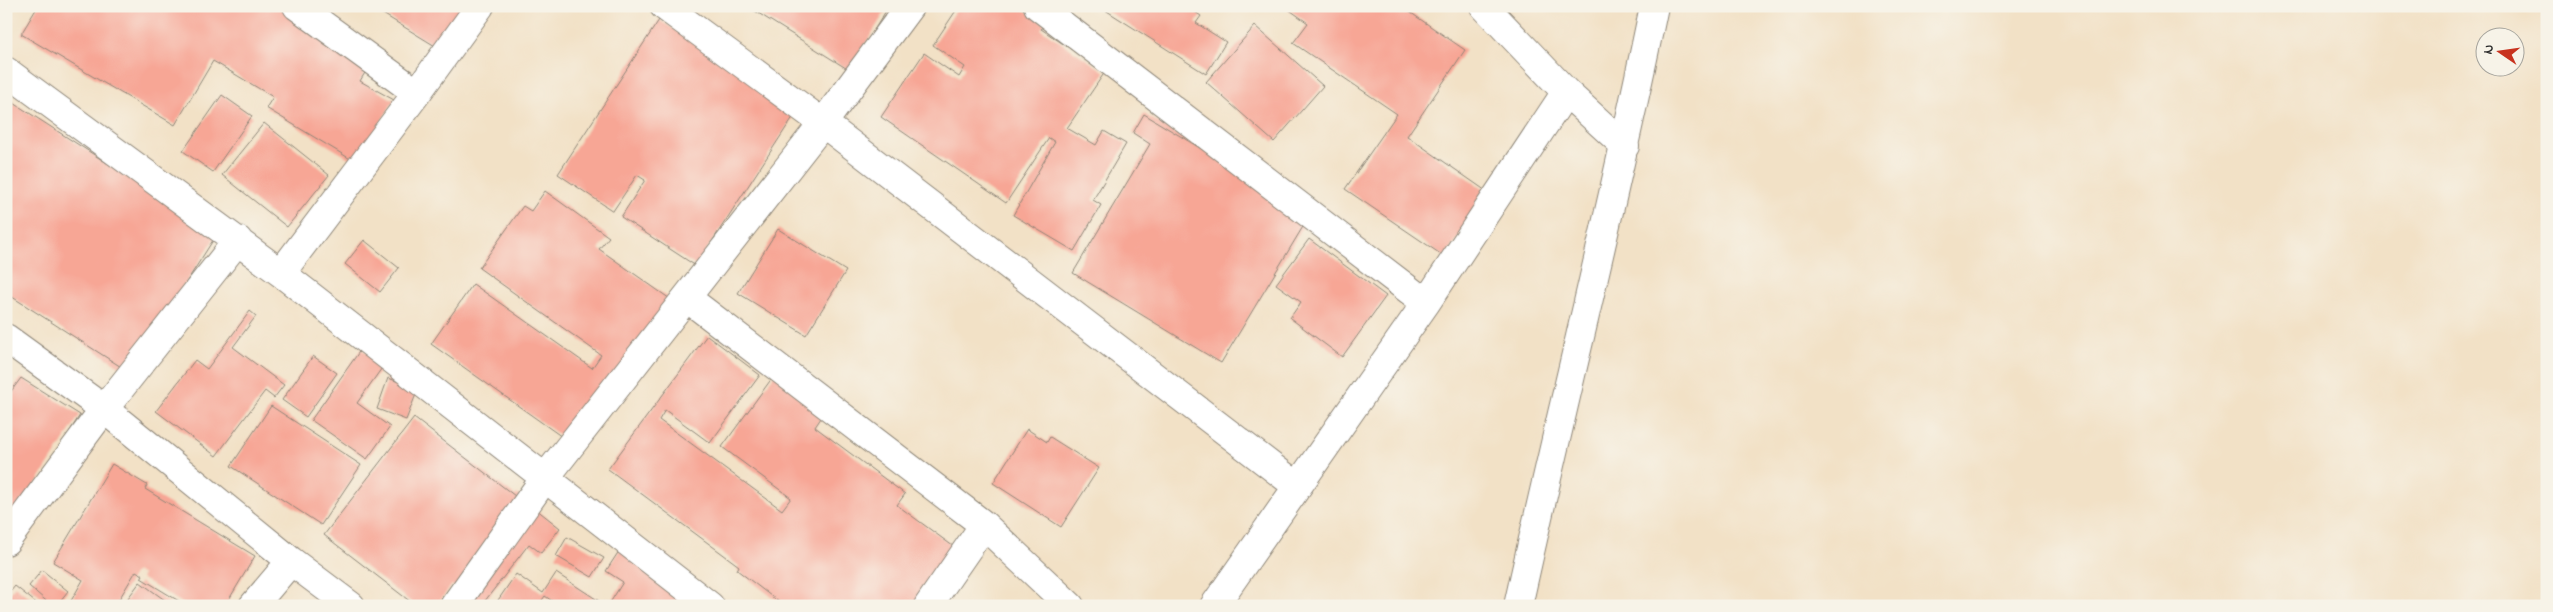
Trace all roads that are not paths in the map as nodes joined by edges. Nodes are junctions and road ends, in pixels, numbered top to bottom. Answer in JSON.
{"nodes":[{"id":1,"x":297,"y":6,"type":"edge"},
{"id":2,"x":480,"y":6,"type":"edge"},
{"id":3,"x":664,"y":6,"type":"edge"},
{"id":4,"x":910,"y":6,"type":"edge"},
{"id":5,"x":1038,"y":6,"type":"edge"},
{"id":6,"x":1484,"y":6,"type":"edge"},
{"id":7,"x":1654,"y":6,"type":"edge"},
{"id":8,"x":6,"y":71,"type":"edge"},
{"id":9,"x":1566,"y":92,"type":"junction"},
{"id":10,"x":417,"y":93,"type":"junction"},
{"id":11,"x":823,"y":124,"type":"junction"},
{"id":12,"x":1625,"y":146,"type":"junction"},
{"id":13,"x":238,"y":240,"type":"junction"},
{"id":14,"x":281,"y":272,"type":"junction"},
{"id":15,"x":687,"y":298,"type":"junction"},
{"id":16,"x":1426,"y":303,"type":"junction"},
{"id":17,"x":6,"y":338,"type":"edge"},
{"id":18,"x":104,"y":409,"type":"junction"},
{"id":19,"x":546,"y":478,"type":"junction"},
{"id":20,"x":1297,"y":486,"type":"junction"},
{"id":21,"x":984,"y":525,"type":"junction"},
{"id":22,"x":6,"y":541,"type":"edge"},
{"id":23,"x":291,"y":561,"type":"junction"},
{"id":24,"x":253,"y":606,"type":"edge"},
{"id":25,"x":351,"y":606,"type":"edge"},
{"id":26,"x":454,"y":606,"type":"edge"},
{"id":27,"x":710,"y":606,"type":"edge"},
{"id":28,"x":928,"y":606,"type":"edge"},
{"id":29,"x":1070,"y":606,"type":"edge"},
{"id":30,"x":1214,"y":606,"type":"edge"},
{"id":31,"x":1518,"y":606,"type":"edge"}],
"edges":[{"from":1,"to":10,"type":"street"},
{"from":2,"to":10,"type":"street"},
{"from":3,"to":11,"type":"street"},
{"from":4,"to":11,"type":"street"},
{"from":5,"to":16,"type":"street"},
{"from":6,"to":9,"type":"street"},
{"from":7,"to":12,"type":"street"},
{"from":8,"to":13,"type":"street"},
{"from":9,"to":12,"type":"street"},
{"from":9,"to":16,"type":"street"},
{"from":10,"to":14,"type":"street"},
{"from":11,"to":15,"type":"street"},
{"from":11,"to":20,"type":"street"},
{"from":12,"to":31,"type":"street"},
{"from":13,"to":14,"type":"street"},
{"from":13,"to":18,"type":"street"},
{"from":14,"to":19,"type":"street"},
{"from":15,"to":19,"type":"street"},
{"from":15,"to":21,"type":"street"},
{"from":16,"to":20,"type":"street"},
{"from":17,"to":18,"type":"street"},
{"from":18,"to":22,"type":"street"},
{"from":18,"to":23,"type":"street"},
{"from":19,"to":26,"type":"street"},
{"from":19,"to":27,"type":"street"},
{"from":20,"to":30,"type":"street"},
{"from":21,"to":28,"type":"street"},
{"from":21,"to":29,"type":"street"},
{"from":23,"to":24,"type":"street"},
{"from":23,"to":25,"type":"street"}]}
